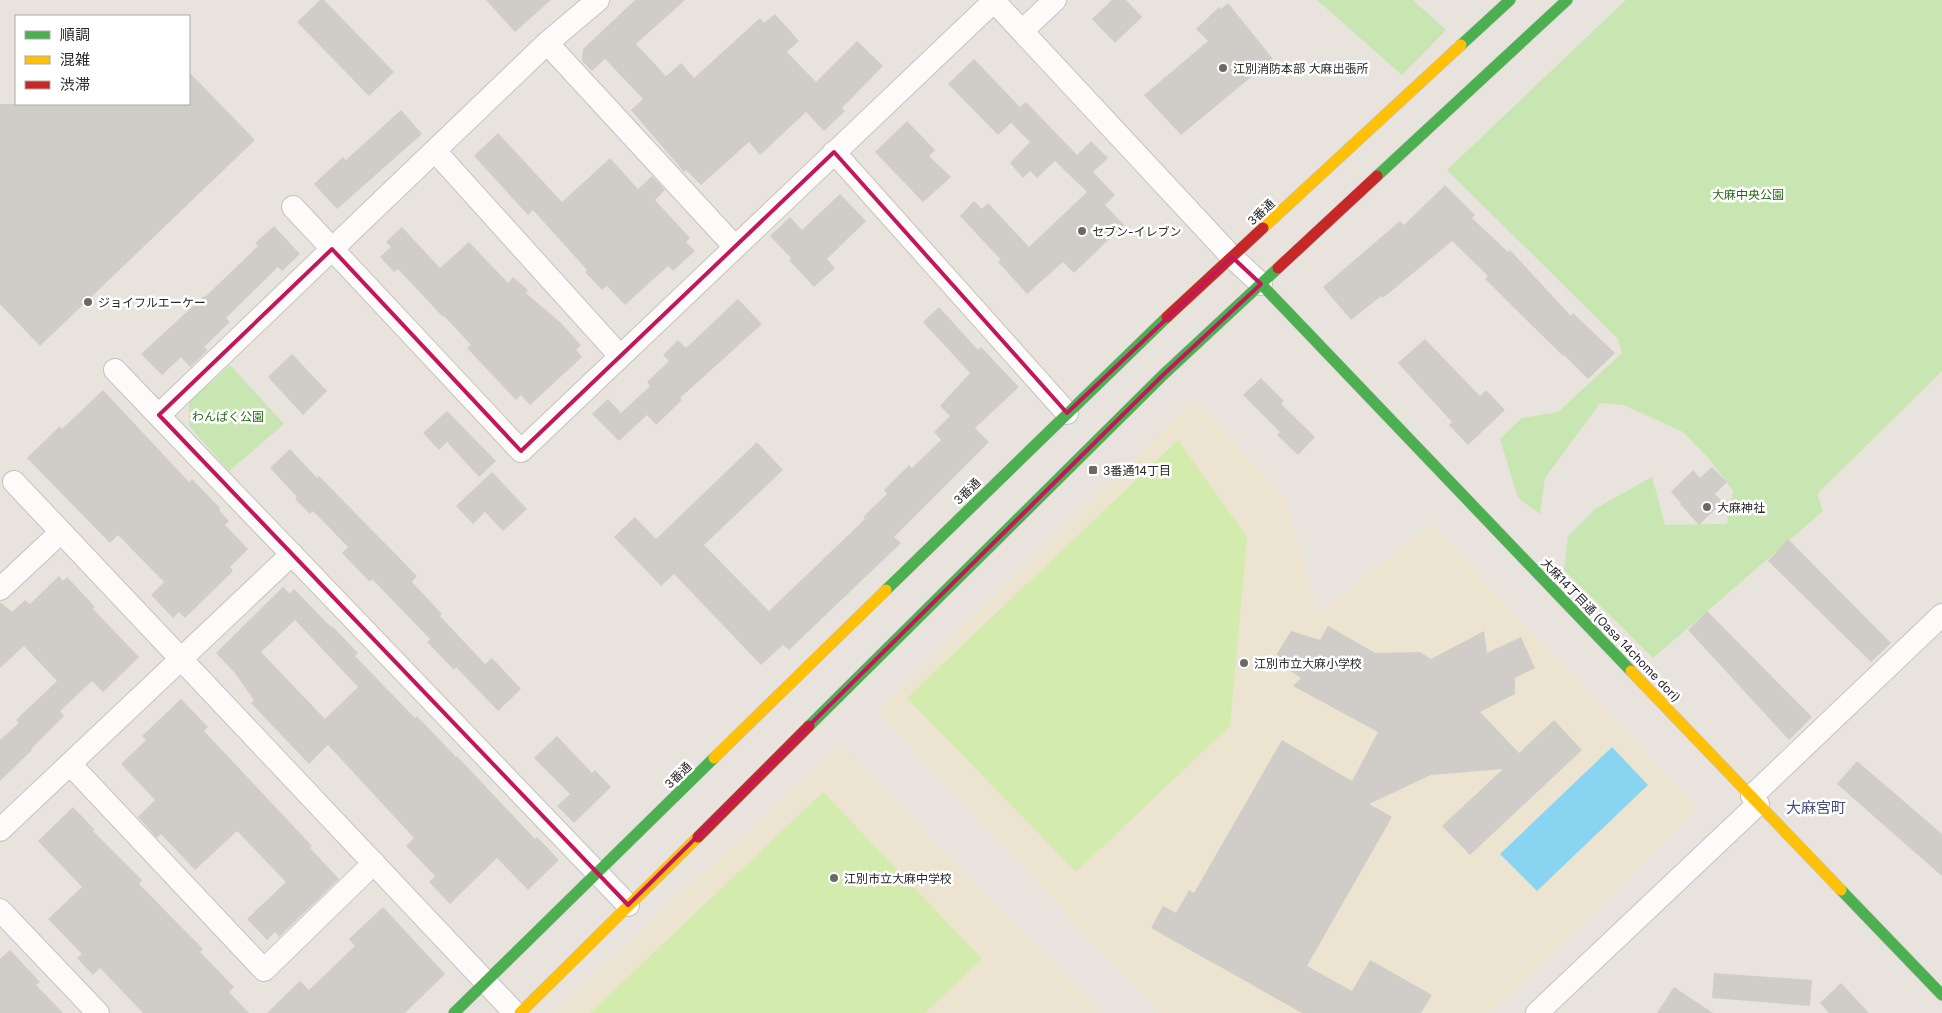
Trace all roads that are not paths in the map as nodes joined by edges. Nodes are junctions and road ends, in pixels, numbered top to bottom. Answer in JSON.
{"nodes":[{"id":1,"x":598,"y":0,"type":"edge"},
{"id":2,"x":993,"y":0,"type":"edge"},
{"id":3,"x":1055,"y":0,"type":"edge"},
{"id":4,"x":1510,"y":0,"type":"edge"},
{"id":5,"x":1567,"y":0,"type":"edge"},
{"id":6,"x":1022,"y":31,"type":"junction"},
{"id":7,"x":548,"y":44,"type":"junction"},
{"id":8,"x":435,"y":151,"type":"junction"},
{"id":9,"x":834,"y":152,"type":"junction"},
{"id":10,"x":292,"y":207,"type":"dead end"},
{"id":11,"x":735,"y":247,"type":"junction"},
{"id":12,"x":332,"y":249,"type":"junction"},
{"id":13,"x":1232,"y":256,"type":"junction"},
{"id":14,"x":1261,"y":284,"type":"junction"},
{"id":15,"x":620,"y":356,"type":"junction"},
{"id":16,"x":115,"y":370,"type":"dead end"},
{"id":17,"x":1067,"y":413,"type":"junction"},
{"id":18,"x":159,"y":415,"type":"junction"},
{"id":19,"x":14,"y":482,"type":"dead end"},
{"id":20,"x":61,"y":532,"type":"junction"},
{"id":21,"x":292,"y":554,"type":"junction"},
{"id":22,"x":0,"y":589,"type":"edge"},
{"id":23,"x":1942,"y":615,"type":"edge"},
{"id":24,"x":181,"y":659,"type":"junction"},
{"id":25,"x":70,"y":764,"type":"junction"},
{"id":26,"x":1755,"y":800,"type":"junction"},
{"id":27,"x":0,"y":830,"type":"edge"},
{"id":28,"x":374,"y":863,"type":"junction"},
{"id":29,"x":598,"y":873,"type":"junction"},
{"id":30,"x":628,"y":905,"type":"junction"},
{"id":31,"x":0,"y":910,"type":"edge"},
{"id":32,"x":487,"y":982,"type":"junction"},
{"id":33,"x":1942,"y":995,"type":"edge"},
{"id":34,"x":98,"y":1013,"type":"edge"},
{"id":35,"x":454,"y":1013,"type":"edge"},
{"id":36,"x":515,"y":1013,"type":"edge"},
{"id":37,"x":520,"y":1013,"type":"edge"},
{"id":38,"x":1537,"y":1013,"type":"edge"}],
"edges":[{"from":1,"to":7,"type":"street"},
{"from":2,"to":6,"type":"street"},
{"from":2,"to":9,"type":"street"},
{"from":3,"to":6,"type":"street"},
{"from":4,"to":13,"type":"street","name":"3番通"},
{"from":5,"to":14,"type":"street"},
{"from":6,"to":13,"type":"street"},
{"from":7,"to":8,"type":"street"},
{"from":7,"to":11,"type":"street"},
{"from":8,"to":12,"type":"street"},
{"from":8,"to":15,"type":"street"},
{"from":9,"to":11,"type":"street"},
{"from":9,"to":17,"type":"street"},
{"from":10,"to":12,"type":"street"},
{"from":11,"to":15,"type":"street"},
{"from":12,"to":15,"type":"street"},
{"from":12,"to":18,"type":"street"},
{"from":13,"to":14,"type":"street"},
{"from":13,"to":17,"type":"street","name":"3番通"},
{"from":14,"to":26,"type":"street","name":"大麻14丁目通 (Oasa 14chome dori)"},
{"from":14,"to":30,"type":"street"},
{"from":16,"to":18,"type":"street"},
{"from":17,"to":29,"type":"street","name":"3番通"},
{"from":18,"to":21,"type":"street"},
{"from":19,"to":20,"type":"street"},
{"from":20,"to":22,"type":"street"},
{"from":20,"to":24,"type":"street"},
{"from":21,"to":24,"type":"street"},
{"from":21,"to":29,"type":"street"},
{"from":23,"to":26,"type":"street"},
{"from":24,"to":25,"type":"street"},
{"from":24,"to":28,"type":"street"},
{"from":25,"to":27,"type":"street"},
{"from":25,"to":28,"type":"street"},
{"from":26,"to":33,"type":"street","name":"大麻14丁目通 (Oasa 14chome dori)"},
{"from":26,"to":38,"type":"street"},
{"from":28,"to":32,"type":"street"},
{"from":29,"to":30,"type":"street"},
{"from":29,"to":32,"type":"street","name":"3番通"},
{"from":30,"to":37,"type":"street"},
{"from":31,"to":34,"type":"street"},
{"from":32,"to":35,"type":"street","name":"3番通"},
{"from":32,"to":36,"type":"street"}]}
